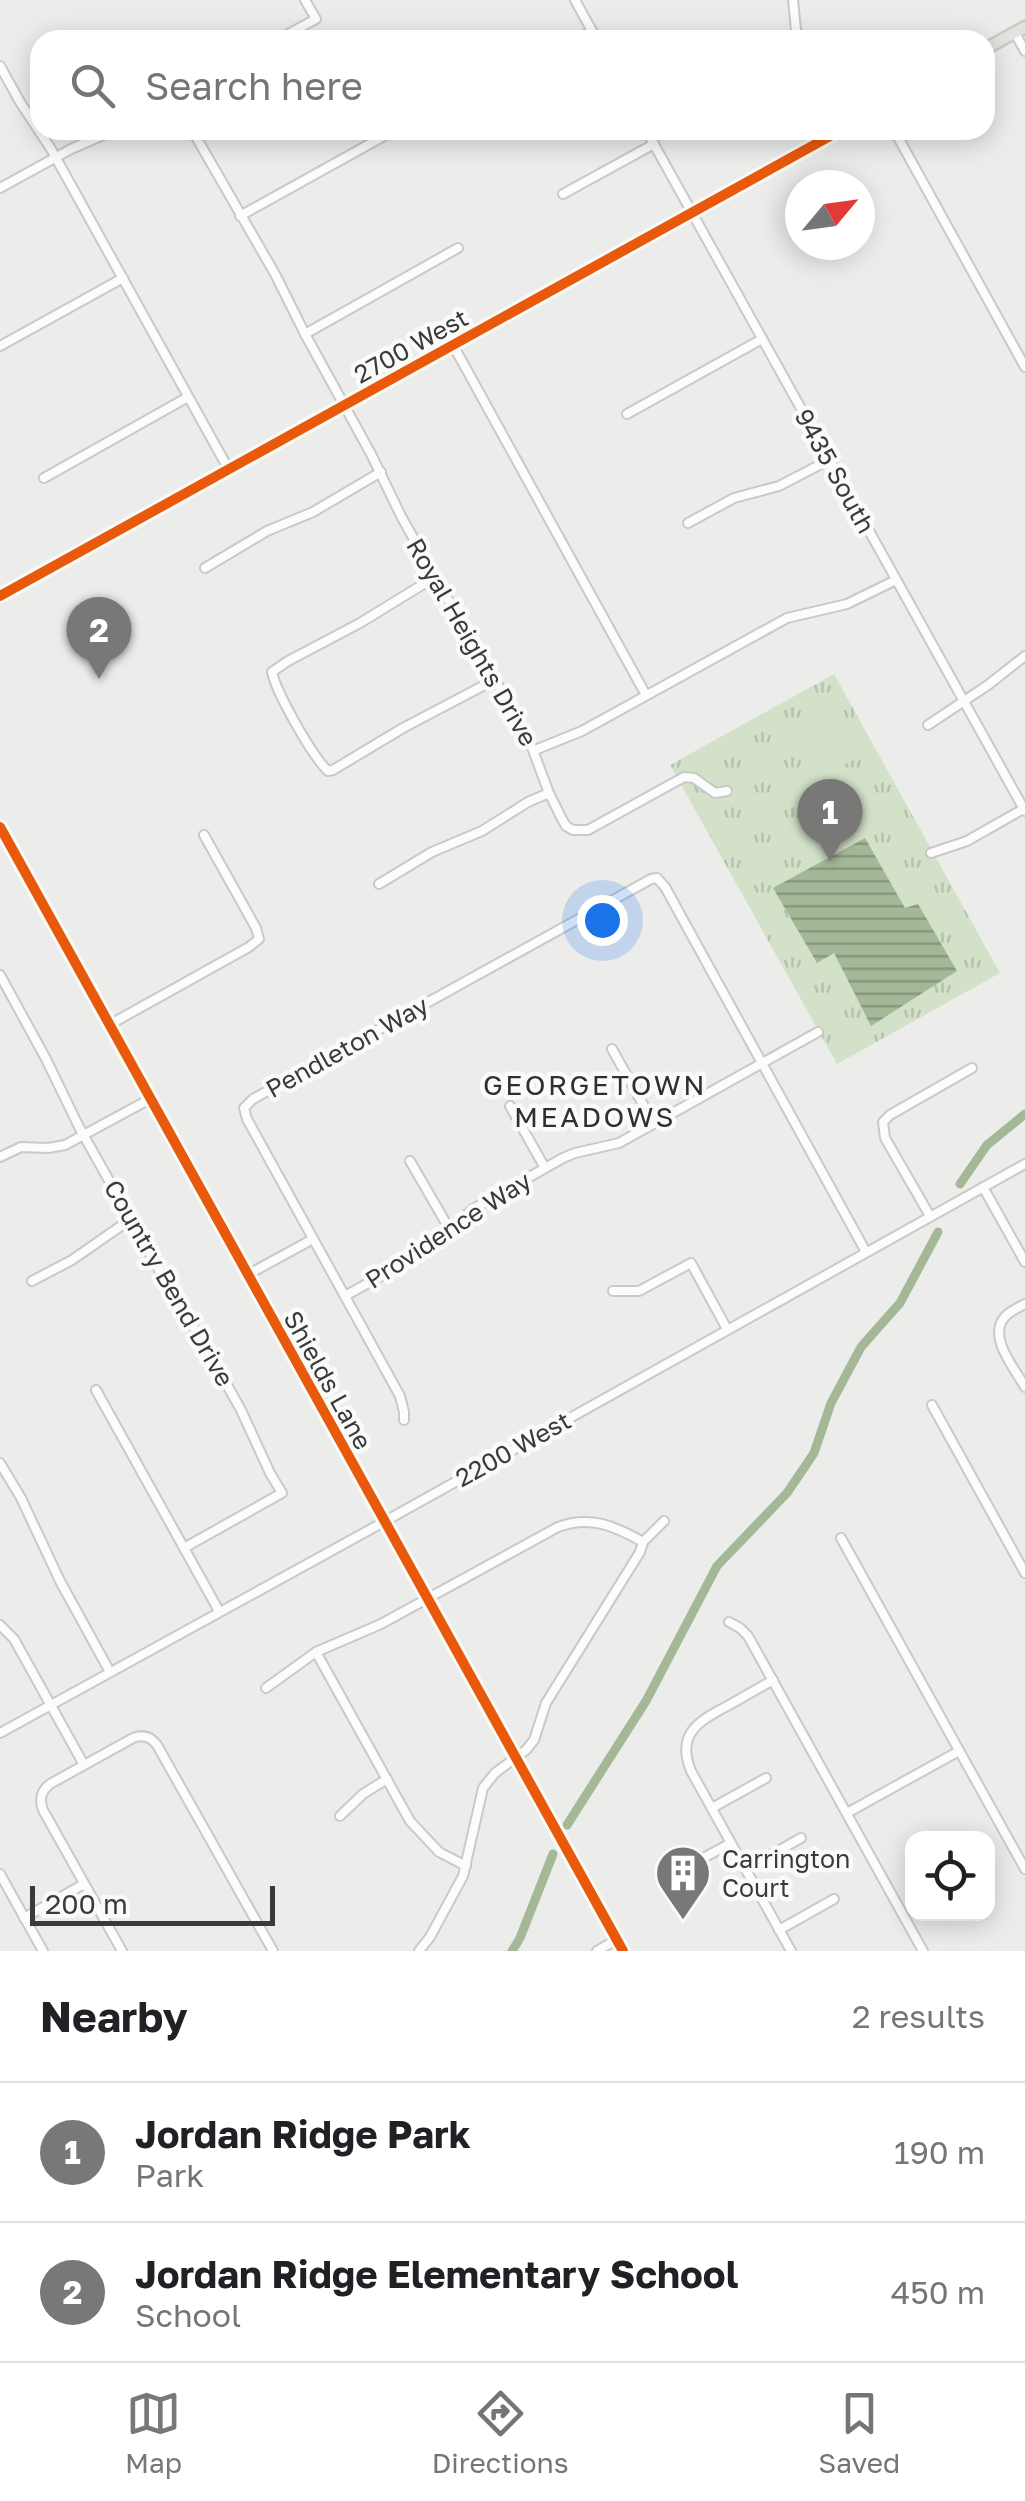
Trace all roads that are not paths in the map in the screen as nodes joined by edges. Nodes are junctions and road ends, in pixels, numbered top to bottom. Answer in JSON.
{"nodes":[{"id":1,"x":305,"y":0,"type":"edge"},
{"id":2,"x":575,"y":0,"type":"edge"},
{"id":3,"x":793,"y":0,"type":"edge"},
{"id":4,"x":295,"y":30,"type":"edge"},
{"id":5,"x":591,"y":30,"type":"edge"},
{"id":6,"x":796,"y":30,"type":"edge"},
{"id":7,"x":1020,"y":30,"type":"edge"},
{"id":8,"x":995,"y":44,"type":"edge"},
{"id":9,"x":1025,"y":51,"type":"edge"},
{"id":10,"x":0,"y":66,"type":"edge"},
{"id":11,"x":30,"y":117,"type":"edge"},
{"id":12,"x":45,"y":140,"type":"edge"},
{"id":13,"x":93,"y":140,"type":"edge"},
{"id":14,"x":198,"y":140,"type":"edge"},
{"id":15,"x":377,"y":140,"type":"edge"},
{"id":16,"x":652,"y":140,"type":"edge"},
{"id":17,"x":823,"y":140,"type":"edge"},
{"id":18,"x":900,"y":140,"type":"edge"},
{"id":19,"x":654,"y":144,"type":"junction"},
{"id":20,"x":56,"y":157,"type":"junction"},
{"id":21,"x":0,"y":188,"type":"edge"},
{"id":22,"x":562,"y":194,"type":"dead end"},
{"id":23,"x":692,"y":213,"type":"junction"},
{"id":24,"x":240,"y":216,"type":"junction"},
{"id":25,"x":458,"y":248,"type":"dead end"},
{"id":26,"x":122,"y":278,"type":"junction"},
{"id":27,"x":305,"y":334,"type":"junction"},
{"id":28,"x":762,"y":339,"type":"junction"},
{"id":29,"x":0,"y":346,"type":"edge"},
{"id":30,"x":453,"y":346,"type":"junction"},
{"id":31,"x":1022,"y":356,"type":"edge"},
{"id":32,"x":1025,"y":367,"type":"edge"},
{"id":33,"x":188,"y":397,"type":"junction"},
{"id":34,"x":345,"y":406,"type":"junction"},
{"id":35,"x":627,"y":414,"type":"dead end"},
{"id":36,"x":829,"y":460,"type":"junction"},
{"id":37,"x":228,"y":470,"type":"junction"},
{"id":38,"x":381,"y":472,"type":"junction"},
{"id":39,"x":44,"y":478,"type":"dead end"},
{"id":40,"x":688,"y":523,"type":"dead end"},
{"id":41,"x":204,"y":568,"type":"dead end"},
{"id":42,"x":435,"y":577,"type":"junction"},
{"id":43,"x":896,"y":580,"type":"junction"},
{"id":44,"x":0,"y":596,"type":"edge"},
{"id":45,"x":1025,"y":656,"type":"edge"},
{"id":46,"x":496,"y":679,"type":"junction"},
{"id":47,"x":646,"y":695,"type":"junction"},
{"id":48,"x":964,"y":701,"type":"junction"},
{"id":49,"x":928,"y":725,"type":"dead end"},
{"id":50,"x":535,"y":750,"type":"junction"},
{"id":51,"x":727,"y":792,"type":"dead end"},
{"id":52,"x":549,"y":793,"type":"junction"},
{"id":53,"x":1025,"y":809,"type":"edge"},
{"id":54,"x":0,"y":827,"type":"edge"},
{"id":55,"x":204,"y":835,"type":"dead end"},
{"id":56,"x":931,"y":852,"type":"dead end"},
{"id":57,"x":379,"y":884,"type":"dead end"},
{"id":58,"x":0,"y":975,"type":"edge"},
{"id":59,"x":109,"y":1026,"type":"junction"},
{"id":60,"x":818,"y":1032,"type":"dead end"},
{"id":61,"x":612,"y":1048,"type":"dead end"},
{"id":62,"x":762,"y":1064,"type":"junction"},
{"id":63,"x":972,"y":1068,"type":"dead end"},
{"id":64,"x":150,"y":1099,"type":"junction"},
{"id":65,"x":510,"y":1106,"type":"dead end"},
{"id":66,"x":654,"y":1124,"type":"junction"},
{"id":67,"x":84,"y":1135,"type":"junction"},
{"id":68,"x":0,"y":1157,"type":"edge"},
{"id":69,"x":410,"y":1161,"type":"dead end"},
{"id":70,"x":1025,"y":1164,"type":"edge"},
{"id":71,"x":545,"y":1168,"type":"junction"},
{"id":72,"x":983,"y":1187,"type":"junction"},
{"id":73,"x":930,"y":1216,"type":"junction"},
{"id":74,"x":131,"y":1219,"type":"junction"},
{"id":75,"x":450,"y":1230,"type":"junction"},
{"id":76,"x":313,"y":1239,"type":"junction"},
{"id":77,"x":866,"y":1252,"type":"junction"},
{"id":78,"x":1025,"y":1262,"type":"edge"},
{"id":79,"x":247,"y":1275,"type":"junction"},
{"id":80,"x":32,"y":1282,"type":"dead end"},
{"id":81,"x":613,"y":1291,"type":"dead end"},
{"id":82,"x":344,"y":1296,"type":"junction"},
{"id":83,"x":1025,"y":1304,"type":"edge"},
{"id":84,"x":727,"y":1329,"type":"junction"},
{"id":85,"x":1025,"y":1387,"type":"edge"},
{"id":86,"x":96,"y":1390,"type":"dead end"},
{"id":87,"x":932,"y":1405,"type":"dead end"},
{"id":88,"x":404,"y":1420,"type":"dead end"},
{"id":89,"x":0,"y":1463,"type":"edge"},
{"id":90,"x":664,"y":1521,"type":"dead end"},
{"id":91,"x":383,"y":1522,"type":"junction"},
{"id":92,"x":841,"y":1538,"type":"dead end"},
{"id":93,"x":643,"y":1542,"type":"junction"},
{"id":94,"x":184,"y":1548,"type":"junction"},
{"id":95,"x":1025,"y":1572,"type":"edge"},
{"id":96,"x":427,"y":1598,"type":"junction"},
{"id":97,"x":219,"y":1611,"type":"junction"},
{"id":98,"x":729,"y":1622,"type":"dead end"},
{"id":99,"x":0,"y":1625,"type":"edge"},
{"id":100,"x":316,"y":1652,"type":"junction"},
{"id":101,"x":110,"y":1672,"type":"junction"},
{"id":102,"x":773,"y":1680,"type":"junction"},
{"id":103,"x":266,"y":1688,"type":"dead end"},
{"id":104,"x":50,"y":1706,"type":"junction"},
{"id":105,"x":0,"y":1733,"type":"edge"},
{"id":106,"x":960,"y":1750,"type":"junction"},
{"id":107,"x":515,"y":1757,"type":"junction"},
{"id":108,"x":84,"y":1765,"type":"junction"},
{"id":109,"x":766,"y":1778,"type":"dead end"},
{"id":110,"x":386,"y":1780,"type":"junction"},
{"id":111,"x":712,"y":1808,"type":"junction"},
{"id":112,"x":847,"y":1813,"type":"junction"},
{"id":113,"x":340,"y":1816,"type":"dead end"},
{"id":114,"x":801,"y":1838,"type":"dead end"},
{"id":115,"x":731,"y":1843,"type":"junction"},
{"id":116,"x":694,"y":1863,"type":"dead end"},
{"id":117,"x":466,"y":1866,"type":"junction"},
{"id":118,"x":1025,"y":1868,"type":"edge"},
{"id":119,"x":746,"y":1869,"type":"junction"},
{"id":120,"x":0,"y":1874,"type":"edge"},
{"id":121,"x":84,"y":1884,"type":"junction"},
{"id":122,"x":834,"y":1899,"type":"dead end"},
{"id":123,"x":24,"y":1918,"type":"junction"},
{"id":124,"x":779,"y":1930,"type":"junction"},
{"id":125,"x":616,"y":1940,"type":"junction"},
{"id":126,"x":43,"y":1951,"type":"edge"},
{"id":127,"x":122,"y":1951,"type":"edge"},
{"id":128,"x":272,"y":1951,"type":"edge"},
{"id":129,"x":419,"y":1951,"type":"edge"},
{"id":130,"x":597,"y":1951,"type":"edge"},
{"id":131,"x":623,"y":1951,"type":"edge"},
{"id":132,"x":791,"y":1951,"type":"edge"},
{"id":133,"x":923,"y":1951,"type":"edge"}],
"edges":[{"from":1,"to":4,"type":"street"},
{"from":2,"to":5,"type":"street"},
{"from":3,"to":6,"type":"street"},
{"from":7,"to":8,"type":"main road"},
{"from":7,"to":9,"type":"street"},
{"from":10,"to":11,"type":"street"},
{"from":12,"to":20,"type":"street"},
{"from":13,"to":20,"type":"street"},
{"from":14,"to":24,"type":"street","name":"Royal Heights Drive"},
{"from":15,"to":24,"type":"street"},
{"from":16,"to":19,"type":"street","name":"9435 South"},
{"from":17,"to":23,"type":"main road","name":"2700 West"},
{"from":18,"to":31,"type":"street"},
{"from":19,"to":22,"type":"street"},
{"from":19,"to":23,"type":"street","name":"9435 South"},
{"from":20,"to":21,"type":"street"},
{"from":20,"to":26,"type":"street"},
{"from":23,"to":28,"type":"street","name":"9435 South"},
{"from":23,"to":30,"type":"main road","name":"2700 West"},
{"from":24,"to":27,"type":"street","name":"Royal Heights Drive"},
{"from":25,"to":27,"type":"street"},
{"from":26,"to":29,"type":"street"},
{"from":26,"to":33,"type":"street"},
{"from":27,"to":34,"type":"street","name":"Royal Heights Drive"},
{"from":28,"to":35,"type":"street"},
{"from":28,"to":36,"type":"street","name":"9435 South"},
{"from":30,"to":34,"type":"main road","name":"2700 West"},
{"from":30,"to":47,"type":"street"},
{"from":31,"to":32,"type":"street"},
{"from":33,"to":37,"type":"street"},
{"from":33,"to":39,"type":"street"},
{"from":34,"to":37,"type":"main road","name":"2700 West"},
{"from":34,"to":38,"type":"street","name":"Royal Heights Drive"},
{"from":36,"to":40,"type":"street"},
{"from":36,"to":43,"type":"street","name":"9435 South"},
{"from":37,"to":44,"type":"main road","name":"2700 West"},
{"from":38,"to":41,"type":"street"},
{"from":38,"to":42,"type":"street","name":"Royal Heights Drive"},
{"from":42,"to":46,"type":"street","name":"Royal Heights Drive"},
{"from":42,"to":46,"type":"street"},
{"from":43,"to":47,"type":"street"},
{"from":43,"to":48,"type":"street","name":"9435 South"},
{"from":45,"to":48,"type":"street"},
{"from":46,"to":50,"type":"street","name":"Royal Heights Drive"},
{"from":47,"to":50,"type":"street"},
{"from":48,"to":49,"type":"street"},
{"from":48,"to":53,"type":"street","name":"9435 South"},
{"from":50,"to":52,"type":"street","name":"Royal Heights Drive"},
{"from":51,"to":52,"type":"street","name":"Royal Heights Drive"},
{"from":52,"to":57,"type":"street"},
{"from":53,"to":56,"type":"street"},
{"from":54,"to":59,"type":"main road","name":"Shields Lane"},
{"from":55,"to":59,"type":"street"},
{"from":58,"to":67,"type":"street","name":"Country Bend Drive"},
{"from":59,"to":64,"type":"main road","name":"Shields Lane"},
{"from":60,"to":62,"type":"street","name":"Providence Way"},
{"from":61,"to":66,"type":"street"},
{"from":62,"to":66,"type":"street","name":"Providence Way"},
{"from":62,"to":76,"type":"street","name":"Pendleton Way"},
{"from":62,"to":77,"type":"street"},
{"from":63,"to":73,"type":"street"},
{"from":64,"to":67,"type":"street"},
{"from":64,"to":79,"type":"main road","name":"Shields Lane"},
{"from":65,"to":71,"type":"street"},
{"from":66,"to":71,"type":"street","name":"Providence Way"},
{"from":67,"to":68,"type":"street"},
{"from":67,"to":74,"type":"street","name":"Country Bend Drive"},
{"from":69,"to":75,"type":"street"},
{"from":70,"to":72,"type":"street","name":"2200 West"},
{"from":71,"to":75,"type":"street","name":"Providence Way"},
{"from":72,"to":73,"type":"street","name":"2200 West"},
{"from":72,"to":78,"type":"street"},
{"from":73,"to":77,"type":"street","name":"2200 West"},
{"from":74,"to":80,"type":"street"},
{"from":74,"to":94,"type":"street","name":"Country Bend Drive"},
{"from":75,"to":82,"type":"street","name":"Providence Way"},
{"from":76,"to":79,"type":"street"},
{"from":76,"to":82,"type":"street","name":"Pendleton Way"},
{"from":77,"to":84,"type":"street","name":"2200 West"},
{"from":79,"to":91,"type":"main road","name":"Shields Lane"},
{"from":81,"to":84,"type":"street"},
{"from":82,"to":88,"type":"street","name":"Pendleton Way"},
{"from":83,"to":85,"type":"street"},
{"from":84,"to":91,"type":"street","name":"2200 West"},
{"from":86,"to":94,"type":"street"},
{"from":87,"to":95,"type":"street"},
{"from":89,"to":101,"type":"street"},
{"from":90,"to":93,"type":"street"},
{"from":91,"to":96,"type":"main road","name":"Shields Lane"},
{"from":91,"to":97,"type":"street","name":"2200 West"},
{"from":92,"to":106,"type":"street"},
{"from":93,"to":96,"type":"street"},
{"from":93,"to":107,"type":"street"},
{"from":94,"to":97,"type":"street"},
{"from":96,"to":100,"type":"street"},
{"from":96,"to":107,"type":"main road","name":"Shields Lane"},
{"from":97,"to":101,"type":"street","name":"2200 West"},
{"from":98,"to":102,"type":"street"},
{"from":99,"to":104,"type":"street"},
{"from":100,"to":103,"type":"street"},
{"from":100,"to":110,"type":"street"},
{"from":101,"to":104,"type":"street","name":"2200 West"},
{"from":102,"to":111,"type":"street"},
{"from":102,"to":112,"type":"street"},
{"from":104,"to":105,"type":"street","name":"2200 West"},
{"from":104,"to":108,"type":"street"},
{"from":106,"to":112,"type":"street"},
{"from":106,"to":118,"type":"street"},
{"from":107,"to":117,"type":"street"},
{"from":107,"to":125,"type":"main road","name":"Shields Lane"},
{"from":108,"to":121,"type":"street"},
{"from":108,"to":128,"type":"street"},
{"from":109,"to":111,"type":"street"},
{"from":110,"to":113,"type":"street"},
{"from":110,"to":117,"type":"street"},
{"from":111,"to":115,"type":"street"},
{"from":112,"to":133,"type":"street"},
{"from":114,"to":119,"type":"street"},
{"from":115,"to":116,"type":"street"},
{"from":115,"to":119,"type":"street"},
{"from":117,"to":129,"type":"street"},
{"from":119,"to":124,"type":"street"},
{"from":120,"to":123,"type":"street"},
{"from":121,"to":123,"type":"street"},
{"from":121,"to":127,"type":"street"},
{"from":122,"to":124,"type":"street"},
{"from":123,"to":126,"type":"street"},
{"from":124,"to":132,"type":"street"},
{"from":125,"to":130,"type":"street"},
{"from":125,"to":131,"type":"main road","name":"Shields Lane"}]}
